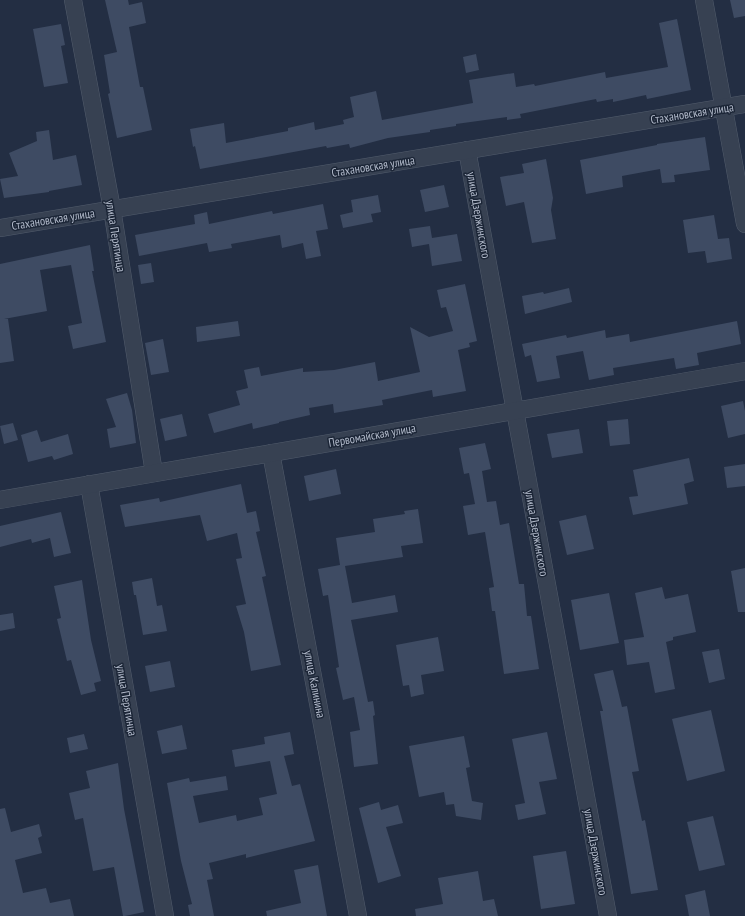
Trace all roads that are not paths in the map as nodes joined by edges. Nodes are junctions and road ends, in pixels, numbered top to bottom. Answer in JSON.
{"nodes":[{"id":1,"x":73,"y":0,"type":"edge"},
{"id":2,"x":704,"y":0,"type":"edge"},
{"id":3,"x":745,"y":104,"type":"edge"},
{"id":4,"x":723,"y":108,"type":"junction"},
{"id":5,"x":467,"y":150,"type":"junction"},
{"id":6,"x":112,"y":210,"type":"junction"},
{"id":7,"x":745,"y":224,"type":"edge"},
{"id":8,"x":0,"y":228,"type":"edge"},
{"id":9,"x":745,"y":371,"type":"edge"},
{"id":10,"x":514,"y":411,"type":"junction"},
{"id":11,"x":272,"y":453,"type":"junction"},
{"id":12,"x":154,"y":473,"type":"junction"},
{"id":13,"x":89,"y":484,"type":"junction"},
{"id":14,"x":0,"y":500,"type":"edge"},
{"id":15,"x":165,"y":916,"type":"edge"},
{"id":16,"x":358,"y":916,"type":"edge"},
{"id":17,"x":608,"y":916,"type":"edge"}],
"edges":[{"from":1,"to":6,"type":"street","name":"улица Перятинца"},
{"from":2,"to":4,"type":"street"},
{"from":3,"to":4,"type":"street","name":"Стахановская улица"},
{"from":4,"to":5,"type":"street","name":"Стахановская улица"},
{"from":4,"to":7,"type":"street"},
{"from":5,"to":6,"type":"street","name":"Стахановская улица"},
{"from":5,"to":10,"type":"street","name":"улица Дзержинского"},
{"from":6,"to":8,"type":"street","name":"Стахановская улица"},
{"from":6,"to":12,"type":"street","name":"улица Перятинца"},
{"from":9,"to":10,"type":"street","name":"Первомайская улица"},
{"from":10,"to":11,"type":"street","name":"Первомайская улица"},
{"from":10,"to":17,"type":"street","name":"улица Дзержинского"},
{"from":11,"to":12,"type":"street","name":"Первомайская улица"},
{"from":11,"to":16,"type":"street","name":"улица Калинина"},
{"from":12,"to":13,"type":"street","name":"Первомайская улица"},
{"from":13,"to":14,"type":"street","name":"Первомайская улица"},
{"from":13,"to":15,"type":"street","name":"улица Перятинца"}]}
